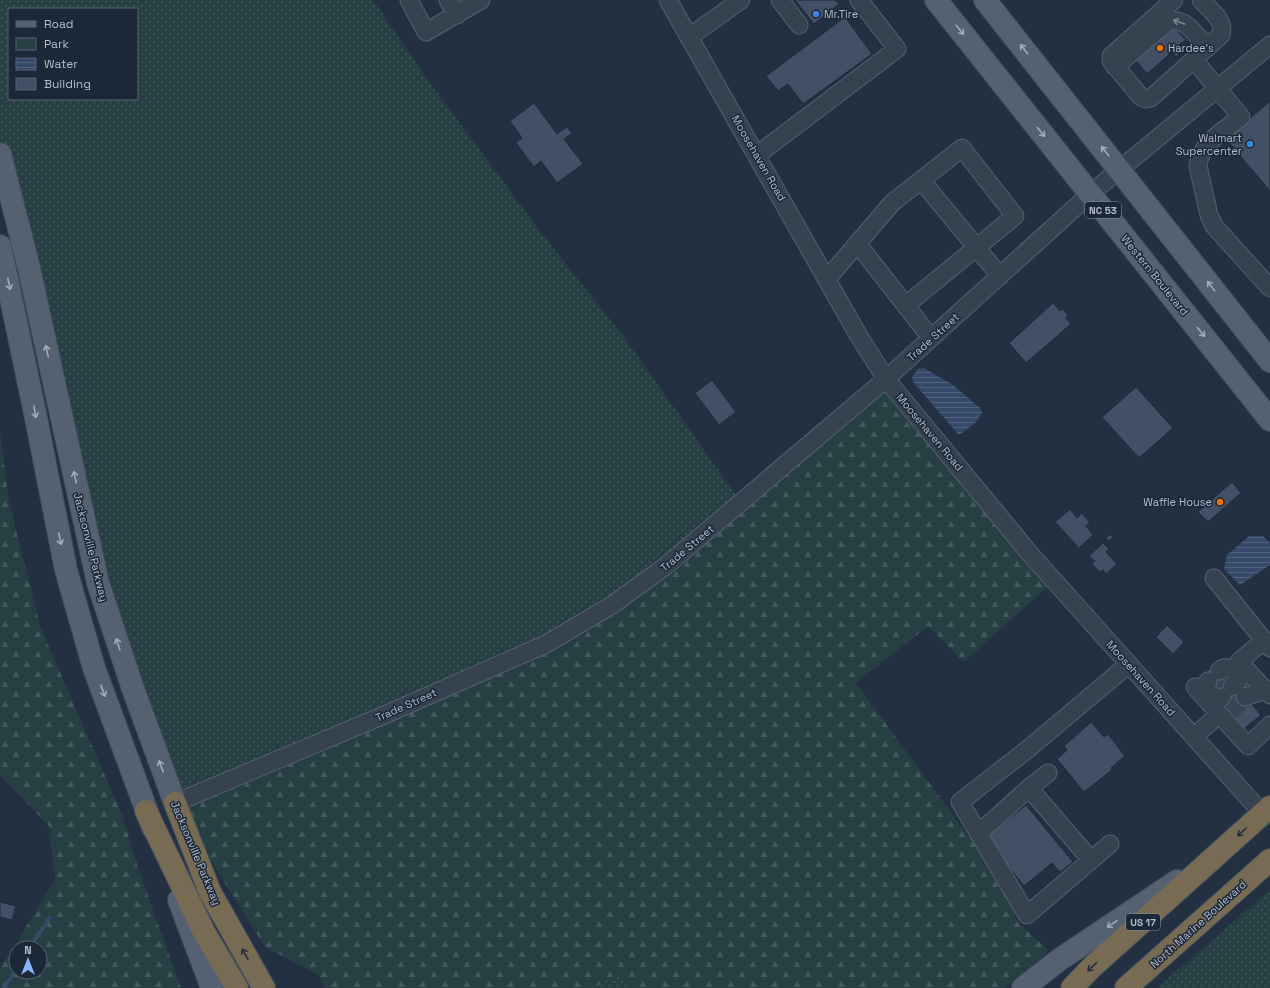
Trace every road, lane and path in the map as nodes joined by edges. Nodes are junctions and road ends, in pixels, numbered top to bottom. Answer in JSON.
{"nodes":[{"id":1,"x":409,"y":0,"type":"edge"},
{"id":2,"x":448,"y":0,"type":"edge"},
{"id":3,"x":482,"y":0,"type":"edge"},
{"id":4,"x":668,"y":0,"type":"edge"},
{"id":5,"x":741,"y":0,"type":"edge"},
{"id":6,"x":780,"y":0,"type":"edge"},
{"id":7,"x":859,"y":0,"type":"edge"},
{"id":8,"x":936,"y":0,"type":"edge"},
{"id":9,"x":985,"y":0,"type":"edge"},
{"id":10,"x":1174,"y":0,"type":"edge"},
{"id":11,"x":1201,"y":0,"type":"edge"},
{"id":12,"x":457,"y":15,"type":"junction"},
{"id":13,"x":799,"y":25,"type":"dead end"},
{"id":14,"x":689,"y":37,"type":"junction"},
{"id":15,"x":1270,"y":45,"type":"edge"},
{"id":16,"x":1207,"y":48,"type":"junction"},
{"id":17,"x":1194,"y":60,"type":"junction"},
{"id":18,"x":1115,"y":67,"type":"junction"},
{"id":19,"x":1217,"y":89,"type":"junction"},
{"id":20,"x":0,"y":154,"type":"edge"},
{"id":21,"x":757,"y":155,"type":"junction"},
{"id":22,"x":1120,"y":170,"type":"junction"},
{"id":23,"x":921,"y":180,"type":"junction"},
{"id":24,"x":0,"y":194,"type":"edge"},
{"id":25,"x":1090,"y":194,"type":"junction"},
{"id":26,"x":857,"y":243,"type":"junction"},
{"id":27,"x":0,"y":246,"type":"edge"},
{"id":28,"x":976,"y":246,"type":"junction"},
{"id":29,"x":29,"y":268,"type":"junction"},
{"id":30,"x":1000,"y":276,"type":"junction"},
{"id":31,"x":827,"y":279,"type":"junction"},
{"id":32,"x":1270,"y":288,"type":"edge"},
{"id":33,"x":906,"y":305,"type":"junction"},
{"id":34,"x":931,"y":338,"type":"junction"},
{"id":35,"x":1270,"y":361,"type":"edge"},
{"id":36,"x":886,"y":379,"type":"junction"},
{"id":37,"x":1270,"y":420,"type":"edge"},
{"id":38,"x":1214,"y":578,"type":"dead end"},
{"id":39,"x":1267,"y":644,"type":"edge"},
{"id":40,"x":1129,"y":664,"type":"junction"},
{"id":41,"x":1229,"y":686,"type":"edge"},
{"id":42,"x":1228,"y":718,"type":"junction"},
{"id":43,"x":1270,"y":725,"type":"edge"},
{"id":44,"x":1194,"y":737,"type":"junction"},
{"id":45,"x":1048,"y":773,"type":"dead end"},
{"id":46,"x":1029,"y":788,"type":"junction"},
{"id":47,"x":175,"y":803,"type":"junction"},
{"id":48,"x":1266,"y":810,"type":"edge"},
{"id":49,"x":146,"y":811,"type":"junction"},
{"id":50,"x":979,"y":833,"type":"junction"},
{"id":51,"x":1110,"y":844,"type":"dead end"},
{"id":52,"x":1215,"y":856,"type":"junction"},
{"id":53,"x":1091,"y":860,"type":"junction"},
{"id":54,"x":1270,"y":860,"type":"edge"},
{"id":55,"x":212,"y":988,"type":"edge"},
{"id":56,"x":237,"y":988,"type":"edge"},
{"id":57,"x":264,"y":988,"type":"edge"},
{"id":58,"x":1023,"y":988,"type":"edge"},
{"id":59,"x":1072,"y":988,"type":"edge"},
{"id":60,"x":1126,"y":988,"type":"edge"}],
"edges":[{"from":1,"to":12,"type":"street"},
{"from":2,"to":12,"type":"street"},
{"from":3,"to":12,"type":"street"},
{"from":4,"to":14,"type":"street","name":"Moosehaven Road"},
{"from":5,"to":14,"type":"street"},
{"from":6,"to":13,"type":"street"},
{"from":7,"to":21,"type":"street"},
{"from":8,"to":25,"type":"main road","name":"Western Boulevard","number":"NC 53","one_way":true},
{"from":22,"to":9,"type":"main road","one_way":true},
{"from":10,"to":18,"type":"street"},
{"from":11,"to":16,"type":"street"},
{"from":14,"to":21,"type":"street","name":"Moosehaven Road"},
{"from":15,"to":19,"type":"street","name":"Trade Street"},
{"from":16,"to":17,"type":"street"},
{"from":16,"to":18,"type":"street","one_way":true},
{"from":17,"to":18,"type":"street"},
{"from":17,"to":19,"type":"street"},
{"from":19,"to":22,"type":"street","name":"Trade Street"},
{"from":19,"to":32,"type":"street"},
{"from":20,"to":29,"type":"main road","name":"Jacksonville Parkway"},
{"from":21,"to":31,"type":"street","name":"Moosehaven Road"},
{"from":22,"to":25,"type":"street","name":"Trade Street"},
{"from":35,"to":22,"type":"main road","one_way":true},
{"from":23,"to":26,"type":"street"},
{"from":23,"to":28,"type":"street"},
{"from":23,"to":28,"type":"street"},
{"from":24,"to":29,"type":"main road"},
{"from":25,"to":30,"type":"street","name":"Trade Street"},
{"from":25,"to":37,"type":"main road","name":"Western Boulevard","number":"NC 53","one_way":true},
{"from":26,"to":31,"type":"street"},
{"from":26,"to":33,"type":"street"},
{"from":27,"to":49,"type":"main road","one_way":true},
{"from":28,"to":30,"type":"street"},
{"from":28,"to":33,"type":"street"},
{"from":47,"to":29,"type":"main road","name":"Jacksonville Parkway","one_way":true},
{"from":30,"to":34,"type":"street","name":"Trade Street"},
{"from":31,"to":36,"type":"street","name":"Moosehaven Road"},
{"from":33,"to":34,"type":"street"},
{"from":34,"to":36,"type":"street","name":"Trade Street"},
{"from":36,"to":40,"type":"street","name":"Moosehaven Road"},
{"from":36,"to":47,"type":"street","name":"Trade Street"},
{"from":38,"to":39,"type":"street"},
{"from":39,"to":41,"type":"street"},
{"from":40,"to":44,"type":"street","name":"Moosehaven Road"},
{"from":40,"to":50,"type":"street"},
{"from":41,"to":42,"type":"street"},
{"from":42,"to":43,"type":"street"},
{"from":42,"to":44,"type":"street"},
{"from":44,"to":48,"type":"street","name":"Moosehaven Road"},
{"from":45,"to":46,"type":"street"},
{"from":46,"to":50,"type":"street"},
{"from":46,"to":53,"type":"street"},
{"from":57,"to":47,"type":"highway","name":"Jacksonville Parkway","one_way":true},
{"from":48,"to":52,"type":"highway","number":"US 17","one_way":true},
{"from":49,"to":55,"type":"main road"},
{"from":49,"to":56,"type":"highway"},
{"from":50,"to":53,"type":"street"},
{"from":51,"to":53,"type":"street"},
{"from":52,"to":58,"type":"main road","one_way":true},
{"from":52,"to":59,"type":"highway","number":"US 17","one_way":true},
{"from":54,"to":60,"type":"highway","name":"North Marine Boulevard"}]}
